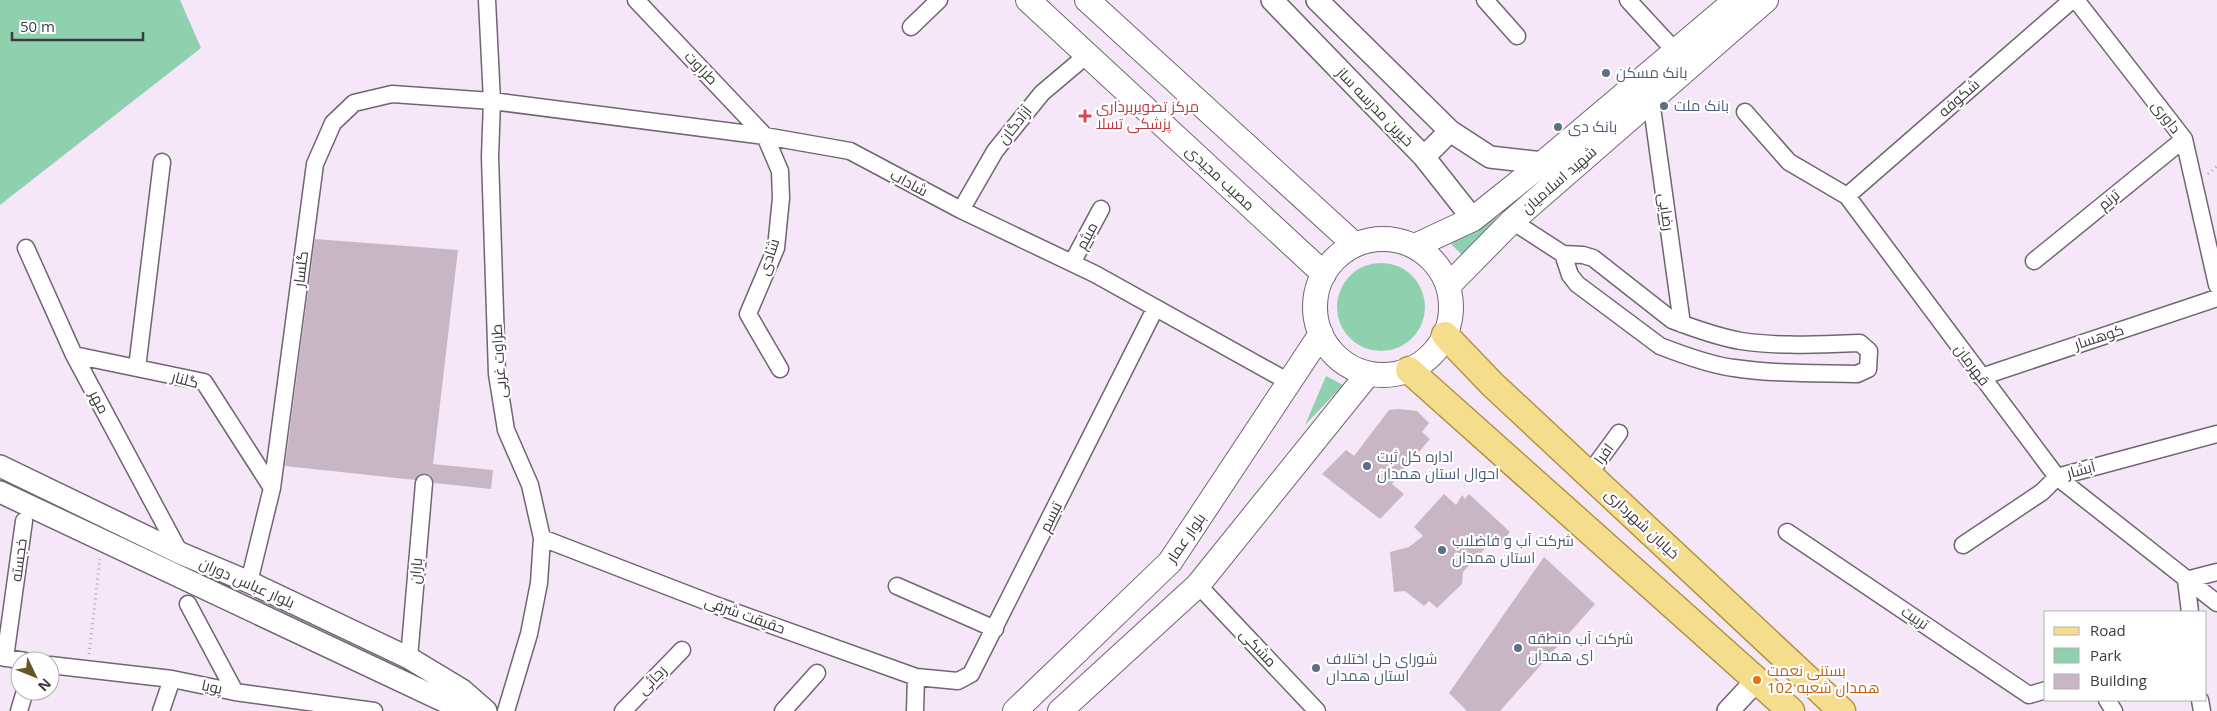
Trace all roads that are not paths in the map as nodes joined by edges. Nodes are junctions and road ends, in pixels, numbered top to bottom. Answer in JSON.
{"nodes":[{"id":1,"x":487,"y":0,"type":"edge"},
{"id":2,"x":636,"y":0,"type":"edge"},
{"id":3,"x":939,"y":0,"type":"edge"},
{"id":4,"x":1028,"y":0,"type":"edge"},
{"id":5,"x":1087,"y":0,"type":"edge"},
{"id":6,"x":1272,"y":0,"type":"edge"},
{"id":7,"x":1317,"y":0,"type":"edge"},
{"id":8,"x":1485,"y":0,"type":"edge"},
{"id":9,"x":1628,"y":0,"type":"edge"},
{"id":10,"x":1736,"y":0,"type":"edge"},
{"id":11,"x":1766,"y":0,"type":"edge"},
{"id":12,"x":2072,"y":0,"type":"edge"},
{"id":13,"x":2076,"y":0,"type":"edge"},
{"id":14,"x":912,"y":27,"type":"dead end"},
{"id":15,"x":1517,"y":36,"type":"dead end"},
{"id":16,"x":1676,"y":52,"type":"junction"},
{"id":17,"x":1087,"y":55,"type":"junction"},
{"id":18,"x":1651,"y":100,"type":"junction"},
{"id":19,"x":492,"y":102,"type":"junction"},
{"id":20,"x":1745,"y":112,"type":"dead end"},
{"id":21,"x":1450,"y":131,"type":"junction"},
{"id":22,"x":766,"y":136,"type":"junction"},
{"id":23,"x":2184,"y":139,"type":"junction"},
{"id":24,"x":1424,"y":157,"type":"junction"},
{"id":25,"x":162,"y":162,"type":"dead end"},
{"id":26,"x":1543,"y":163,"type":"junction"},
{"id":27,"x":1847,"y":196,"type":"junction"},
{"id":28,"x":1101,"y":209,"type":"dead end"},
{"id":29,"x":961,"y":210,"type":"junction"},
{"id":30,"x":1474,"y":219,"type":"junction"},
{"id":31,"x":1512,"y":221,"type":"junction"},
{"id":32,"x":1355,"y":245,"type":"junction"},
{"id":33,"x":1415,"y":246,"type":"junction"},
{"id":34,"x":26,"y":248,"type":"dead end"},
{"id":35,"x":1563,"y":254,"type":"junction"},
{"id":36,"x":2034,"y":261,"type":"dead end"},
{"id":37,"x":1072,"y":263,"type":"junction"},
{"id":38,"x":1324,"y":274,"type":"junction"},
{"id":39,"x":2217,"y":285,"type":"edge"},
{"id":40,"x":1448,"y":286,"type":"junction"},
{"id":41,"x":2217,"y":298,"type":"edge"},
{"id":42,"x":1155,"y":309,"type":"junction"},
{"id":43,"x":1682,"y":324,"type":"junction"},
{"id":44,"x":1321,"y":334,"type":"junction"},
{"id":45,"x":1445,"y":335,"type":"junction"},
{"id":46,"x":74,"y":355,"type":"junction"},
{"id":47,"x":137,"y":368,"type":"junction"},
{"id":48,"x":780,"y":369,"type":"dead end"},
{"id":49,"x":1409,"y":370,"type":"junction"},
{"id":50,"x":1368,"y":374,"type":"junction"},
{"id":51,"x":1981,"y":377,"type":"junction"},
{"id":52,"x":1289,"y":382,"type":"junction"},
{"id":53,"x":1619,"y":433,"type":"dead end"},
{"id":54,"x":2217,"y":434,"type":"edge"},
{"id":55,"x":0,"y":466,"type":"edge"},
{"id":56,"x":1589,"y":474,"type":"junction"},
{"id":57,"x":2057,"y":477,"type":"junction"},
{"id":58,"x":424,"y":483,"type":"dead end"},
{"id":59,"x":272,"y":488,"type":"junction"},
{"id":60,"x":0,"y":492,"type":"edge"},
{"id":61,"x":24,"y":521,"type":"dead end"},
{"id":62,"x":1787,"y":532,"type":"dead end"},
{"id":63,"x":542,"y":538,"type":"junction"},
{"id":64,"x":1963,"y":545,"type":"dead end"},
{"id":65,"x":180,"y":553,"type":"junction"},
{"id":66,"x":2217,"y":572,"type":"edge"},
{"id":67,"x":2186,"y":580,"type":"junction"},
{"id":68,"x":249,"y":582,"type":"junction"},
{"id":69,"x":1198,"y":585,"type":"junction"},
{"id":70,"x":896,"y":586,"type":"dead end"},
{"id":71,"x":2217,"y":603,"type":"edge"},
{"id":72,"x":188,"y":604,"type":"dead end"},
{"id":73,"x":2190,"y":611,"type":"edge"},
{"id":74,"x":995,"y":629,"type":"junction"},
{"id":75,"x":682,"y":650,"type":"dead end"},
{"id":76,"x":2,"y":658,"type":"edge"},
{"id":77,"x":409,"y":658,"type":"junction"},
{"id":78,"x":60,"y":666,"type":"edge"},
{"id":79,"x":817,"y":673,"type":"dead end"},
{"id":80,"x":916,"y":677,"type":"junction"},
{"id":81,"x":172,"y":679,"type":"junction"},
{"id":82,"x":1756,"y":680,"type":"junction"},
{"id":83,"x":2044,"y":691,"type":"edge"},
{"id":84,"x":235,"y":692,"type":"junction"},
{"id":85,"x":313,"y":707,"type":"edge"},
{"id":86,"x":161,"y":711,"type":"edge"},
{"id":87,"x":374,"y":711,"type":"edge"},
{"id":88,"x":465,"y":711,"type":"edge"},
{"id":89,"x":486,"y":711,"type":"edge"},
{"id":90,"x":506,"y":711,"type":"edge"},
{"id":91,"x":623,"y":711,"type":"edge"},
{"id":92,"x":783,"y":711,"type":"edge"},
{"id":93,"x":915,"y":711,"type":"edge"},
{"id":94,"x":1015,"y":711,"type":"edge"},
{"id":95,"x":1060,"y":711,"type":"edge"},
{"id":96,"x":1317,"y":711,"type":"edge"},
{"id":97,"x":1728,"y":711,"type":"edge"},
{"id":98,"x":1791,"y":711,"type":"edge"},
{"id":99,"x":1842,"y":711,"type":"edge"}],
"edges":[{"from":1,"to":19,"type":"street","name":"طراوت غربی"},
{"from":2,"to":22,"type":"street","name":"طراوت"},
{"from":3,"to":14,"type":"street"},
{"from":4,"to":17,"type":"main road","name":"مصیب مجیدی"},
{"from":5,"to":32,"type":"main road"},
{"from":6,"to":24,"type":"street","name":"خیرین مدرسه ساز"},
{"from":7,"to":21,"type":"street"},
{"from":8,"to":15,"type":"street"},
{"from":9,"to":16,"type":"street"},
{"from":10,"to":16,"type":"main road","name":"شهید اسلامیان"},
{"from":11,"to":18,"type":"main road","name":"شهید اسلامیان"},
{"from":12,"to":27,"type":"street","name":"شکوفه"},
{"from":13,"to":23,"type":"street","name":"داوری"},
{"from":16,"to":26,"type":"main road","name":"شهید اسلامیان"},
{"from":17,"to":29,"type":"street","name":"آزادگان"},
{"from":17,"to":38,"type":"main road","name":"مصیب مجیدی"},
{"from":18,"to":31,"type":"main road","name":"شهید اسلامیان"},
{"from":18,"to":43,"type":"street","name":"رضایی"},
{"from":19,"to":22,"type":"street","name":"شاداب"},
{"from":19,"to":59,"type":"street","name":"گلسار"},
{"from":19,"to":63,"type":"street","name":"طراوت غربی"},
{"from":20,"to":27,"type":"street","name":"قهرمان"},
{"from":21,"to":24,"type":"street"},
{"from":21,"to":26,"type":"street"},
{"from":22,"to":29,"type":"street","name":"شاداب"},
{"from":22,"to":48,"type":"street","name":"شادی"},
{"from":23,"to":36,"type":"street","name":"ترنم"},
{"from":23,"to":39,"type":"street","name":"داوری"},
{"from":24,"to":30,"type":"street","name":"خیرین مدرسه ساز"},
{"from":25,"to":47,"type":"street"},
{"from":26,"to":30,"type":"main road","name":"شهید اسلامیان"},
{"from":27,"to":51,"type":"street","name":"قهرمان"},
{"from":28,"to":37,"type":"street","name":"میثم"},
{"from":29,"to":37,"type":"street","name":"شاداب"},
{"from":30,"to":33,"type":"main road","name":"شهید اسلامیان"},
{"from":31,"to":35,"type":"street"},
{"from":31,"to":40,"type":"main road","name":"شهید اسلامیان"},
{"from":32,"to":33,"type":"main road"},
{"from":32,"to":38,"type":"main road"},
{"from":33,"to":40,"type":"main road"},
{"from":34,"to":46,"type":"street","name":"مهر"},
{"from":35,"to":43,"type":"street"},
{"from":35,"to":43,"type":"street"},
{"from":37,"to":42,"type":"street","name":"شاداب"},
{"from":38,"to":44,"type":"main road"},
{"from":40,"to":45,"type":"main road"},
{"from":41,"to":51,"type":"street","name":"کوهسار"},
{"from":42,"to":52,"type":"street","name":"شاداب"},
{"from":42,"to":74,"type":"street","name":"تبسم"},
{"from":44,"to":50,"type":"main road"},
{"from":44,"to":52,"type":"main road","name":"بلوار عمار"},
{"from":45,"to":49,"type":"main road"},
{"from":45,"to":56,"type":"main road","name":"خیابان شهرداری"},
{"from":46,"to":47,"type":"street","name":"گلنار"},
{"from":46,"to":65,"type":"street","name":"مهر"},
{"from":47,"to":59,"type":"street","name":"گلنار"},
{"from":49,"to":50,"type":"main road"},
{"from":49,"to":82,"type":"main road"},
{"from":50,"to":69,"type":"main road"},
{"from":51,"to":57,"type":"street","name":"قهرمان"},
{"from":52,"to":94,"type":"main road","name":"بلوار عمار"},
{"from":53,"to":56,"type":"street","name":"افرا"},
{"from":54,"to":57,"type":"street","name":"آبشار"},
{"from":55,"to":65,"type":"street","name":"بلوار عباس دوران"},
{"from":56,"to":99,"type":"main road","name":"خیابان شهرداری"},
{"from":57,"to":64,"type":"street","name":"آبشار"},
{"from":57,"to":67,"type":"street","name":"قهرمان"},
{"from":58,"to":77,"type":"street","name":"باران"},
{"from":59,"to":68,"type":"street","name":"گلسار"},
{"from":60,"to":88,"type":"street","name":"بلوار عباس دوران"},
{"from":61,"to":76,"type":"street","name":"خجسته"},
{"from":62,"to":83,"type":"street","name":"تربیت"},
{"from":63,"to":80,"type":"street","name":"حقیقت شرفی"},
{"from":63,"to":90,"type":"street","name":"طراوت غربی"},
{"from":65,"to":68,"type":"street","name":"بلوار عباس دوران"},
{"from":66,"to":67,"type":"street"},
{"from":67,"to":71,"type":"street","name":"قهرمان"},
{"from":67,"to":73,"type":"street"},
{"from":68,"to":77,"type":"street","name":"بلوار عباس دوران"},
{"from":69,"to":95,"type":"main road"},
{"from":69,"to":96,"type":"street","name":"مشکی"},
{"from":70,"to":74,"type":"street"},
{"from":72,"to":84,"type":"street"},
{"from":74,"to":80,"type":"street","name":"تبسم"},
{"from":75,"to":91,"type":"street","name":"رجائی"},
{"from":77,"to":89,"type":"street","name":"بلوار عباس دوران"},
{"from":78,"to":81,"type":"street","name":"پویا"},
{"from":79,"to":92,"type":"street"},
{"from":80,"to":93,"type":"street"},
{"from":81,"to":84,"type":"street","name":"پویا"},
{"from":81,"to":86,"type":"street"},
{"from":82,"to":97,"type":"street"},
{"from":82,"to":98,"type":"main road"},
{"from":84,"to":85,"type":"street","name":"پویا"},
{"from":85,"to":87,"type":"street","name":"پویا"}]}
